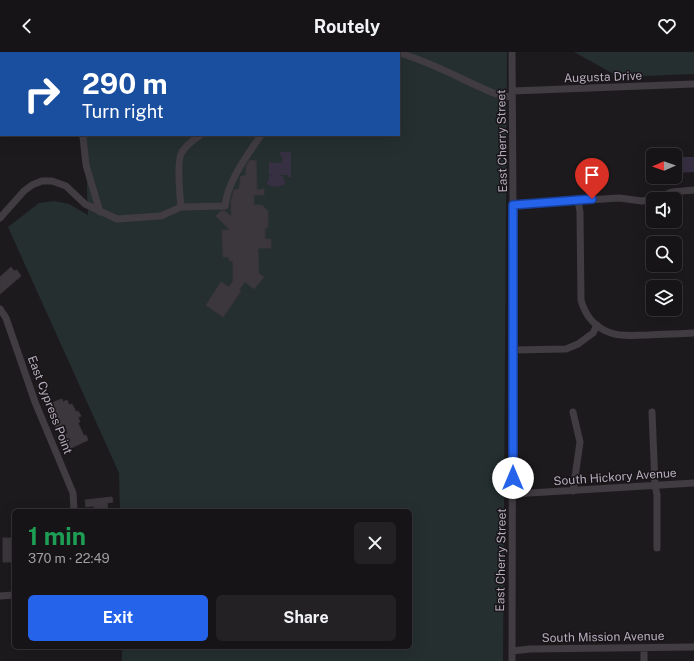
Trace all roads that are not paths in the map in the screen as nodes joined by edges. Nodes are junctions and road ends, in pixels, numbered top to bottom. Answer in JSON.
{"nodes":[{"id":1,"x":512,"y":52,"type":"edge"},
{"id":2,"x":400,"y":54,"type":"edge"},
{"id":3,"x":694,"y":84,"type":"edge"},
{"id":4,"x":512,"y":94,"type":"junction"},
{"id":5,"x":82,"y":136,"type":"edge"},
{"id":6,"x":199,"y":136,"type":"edge"},
{"id":7,"x":260,"y":136,"type":"edge"},
{"id":8,"x":694,"y":190,"type":"edge"},
{"id":9,"x":672,"y":192,"type":"edge"},
{"id":10,"x":578,"y":200,"type":"junction"},
{"id":11,"x":646,"y":200,"type":"edge"},
{"id":12,"x":513,"y":205,"type":"junction"},
{"id":13,"x":181,"y":208,"type":"junction"},
{"id":14,"x":100,"y":212,"type":"junction"},
{"id":15,"x":0,"y":218,"type":"edge"},
{"id":16,"x":0,"y":309,"type":"edge"},
{"id":17,"x":597,"y":325,"type":"junction"},
{"id":18,"x":694,"y":333,"type":"edge"},
{"id":19,"x":513,"y":350,"type":"junction"},
{"id":20,"x":573,"y":412,"type":"dead end"},
{"id":21,"x":652,"y":412,"type":"dead end"},
{"id":22,"x":694,"y":483,"type":"edge"},
{"id":23,"x":655,"y":485,"type":"junction"},
{"id":24,"x":573,"y":491,"type":"junction"},
{"id":25,"x":513,"y":494,"type":"junction"},
{"id":26,"x":74,"y":509,"type":"edge"},
{"id":27,"x":657,"y":548,"type":"dead end"},
{"id":28,"x":12,"y":595,"type":"edge"},
{"id":29,"x":0,"y":596,"type":"edge"},
{"id":30,"x":694,"y":646,"type":"edge"},
{"id":31,"x":644,"y":648,"type":"junction"},
{"id":32,"x":512,"y":651,"type":"junction"},
{"id":33,"x":512,"y":661,"type":"edge"},
{"id":34,"x":644,"y":661,"type":"edge"}],
"edges":[{"from":1,"to":4,"type":"street","name":"East Cherry Street"},
{"from":2,"to":4,"type":"street","name":"Augusta Drive"},
{"from":3,"to":4,"type":"street","name":"Augusta Drive"},
{"from":4,"to":12,"type":"street","name":"East Cherry Street"},
{"from":5,"to":14,"type":"street"},
{"from":6,"to":13,"type":"street"},
{"from":7,"to":13,"type":"street"},
{"from":8,"to":9,"type":"street"},
{"from":10,"to":11,"type":"street"},
{"from":10,"to":12,"type":"street"},
{"from":10,"to":17,"type":"street"},
{"from":12,"to":19,"type":"street","name":"East Cherry Street"},
{"from":13,"to":14,"type":"street"},
{"from":14,"to":15,"type":"street"},
{"from":16,"to":26,"type":"street","name":"East Cypress Point"},
{"from":17,"to":18,"type":"street"},
{"from":17,"to":19,"type":"street"},
{"from":19,"to":25,"type":"street","name":"East Cherry Street"},
{"from":20,"to":24,"type":"street"},
{"from":21,"to":23,"type":"street"},
{"from":22,"to":23,"type":"street","name":"South Hickory Avenue"},
{"from":23,"to":24,"type":"street","name":"South Hickory Avenue"},
{"from":23,"to":27,"type":"street"},
{"from":24,"to":25,"type":"street","name":"South Hickory Avenue"},
{"from":25,"to":32,"type":"street","name":"East Cherry Street"},
{"from":28,"to":29,"type":"street"},
{"from":30,"to":31,"type":"street","name":"South Mission Avenue"},
{"from":31,"to":32,"type":"street","name":"South Mission Avenue"},
{"from":31,"to":34,"type":"street"},
{"from":32,"to":33,"type":"street","name":"East Cherry Street"}]}
